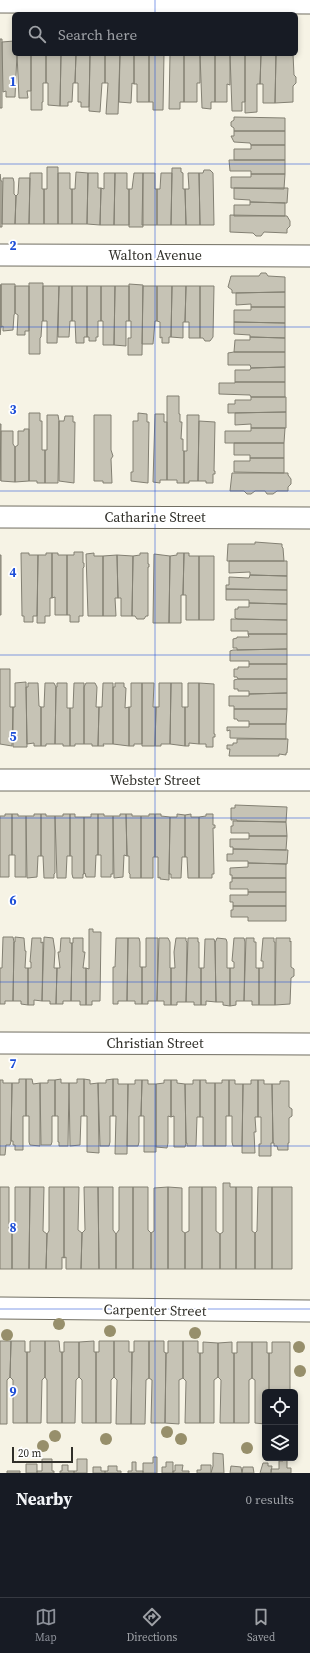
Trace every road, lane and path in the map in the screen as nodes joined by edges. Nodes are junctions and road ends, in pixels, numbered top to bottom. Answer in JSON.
{"nodes":[{"id":1,"x":135,"y":1,"type":"edge"},
{"id":2,"x":0,"y":2,"type":"edge"},
{"id":3,"x":310,"y":3,"type":"edge"},
{"id":4,"x":0,"y":255,"type":"edge"},
{"id":5,"x":310,"y":256,"type":"edge"},
{"id":6,"x":0,"y":517,"type":"edge"},
{"id":7,"x":310,"y":518,"type":"edge"},
{"id":8,"x":0,"y":780,"type":"edge"},
{"id":9,"x":310,"y":780,"type":"edge"},
{"id":10,"x":0,"y":1043,"type":"edge"},
{"id":11,"x":310,"y":1044,"type":"edge"},
{"id":12,"x":0,"y":1308,"type":"edge"},
{"id":13,"x":310,"y":1311,"type":"edge"}],
"edges":[{"from":1,"to":2,"type":"street"},
{"from":1,"to":3,"type":"street"},
{"from":4,"to":5,"type":"street","name":"Walton Avenue"},
{"from":6,"to":7,"type":"street","name":"Catharine Street"},
{"from":8,"to":9,"type":"street","name":"Webster Street"},
{"from":10,"to":11,"type":"street","name":"Christian Street"},
{"from":12,"to":13,"type":"street","name":"Carpenter Street"}]}
